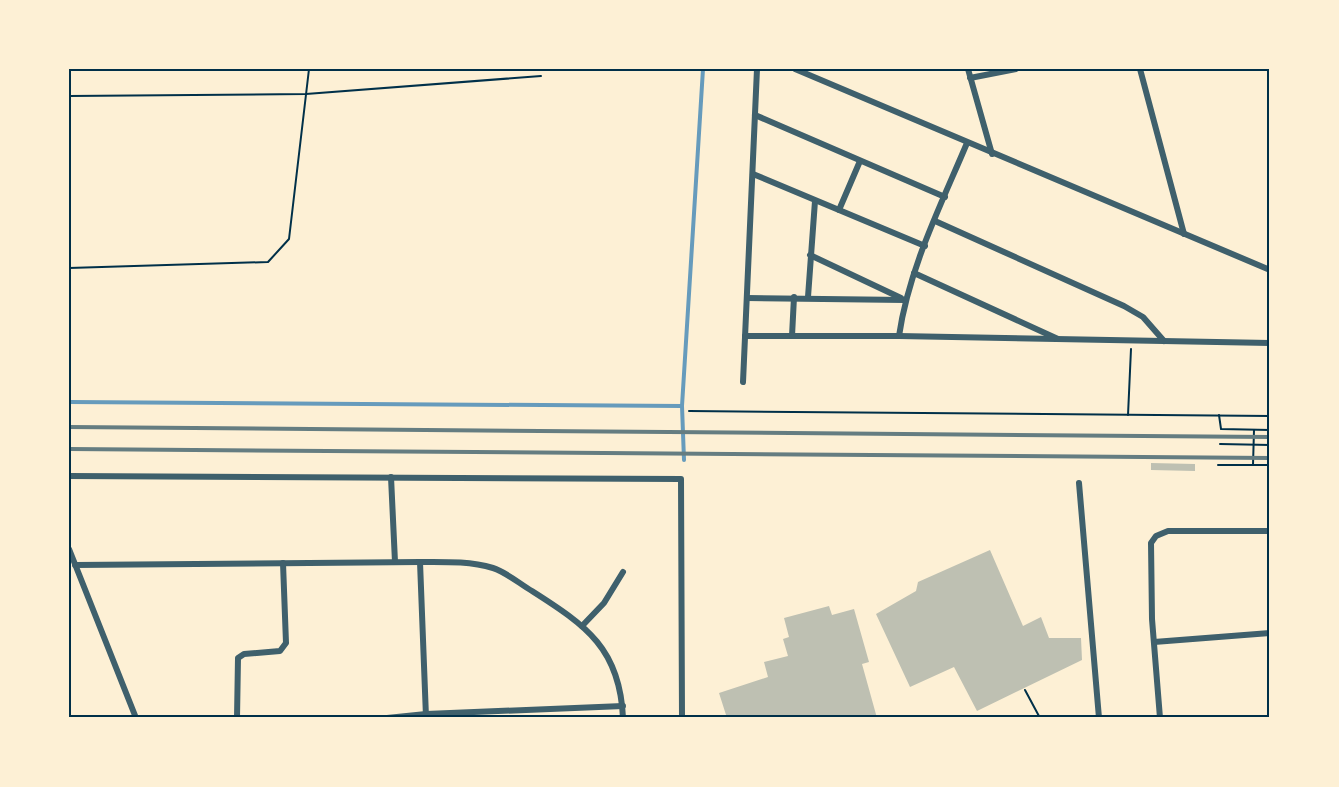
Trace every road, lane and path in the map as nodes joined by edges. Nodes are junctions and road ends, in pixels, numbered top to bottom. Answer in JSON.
{"nodes":[{"id":1,"x":309,"y":69,"type":"edge"},
{"id":2,"x":757,"y":69,"type":"edge"},
{"id":3,"x":795,"y":69,"type":"edge"},
{"id":4,"x":968,"y":69,"type":"edge"},
{"id":5,"x":1016,"y":69,"type":"edge"},
{"id":6,"x":1140,"y":69,"type":"edge"},
{"id":7,"x":541,"y":76,"type":"dead end"},
{"id":8,"x":970,"y":78,"type":"junction"},
{"id":9,"x":306,"y":94,"type":"junction"},
{"id":10,"x":69,"y":96,"type":"edge"},
{"id":11,"x":755,"y":115,"type":"junction"},
{"id":12,"x":967,"y":143,"type":"junction"},
{"id":13,"x":992,"y":153,"type":"junction"},
{"id":14,"x":860,"y":161,"type":"junction"},
{"id":15,"x":753,"y":174,"type":"junction"},
{"id":16,"x":945,"y":197,"type":"junction"},
{"id":17,"x":815,"y":201,"type":"junction"},
{"id":18,"x":839,"y":210,"type":"junction"},
{"id":19,"x":935,"y":221,"type":"junction"},
{"id":20,"x":1184,"y":234,"type":"junction"},
{"id":21,"x":925,"y":246,"type":"junction"},
{"id":22,"x":810,"y":255,"type":"junction"},
{"id":23,"x":69,"y":268,"type":"edge"},
{"id":24,"x":1270,"y":270,"type":"edge"},
{"id":25,"x":914,"y":273,"type":"junction"},
{"id":26,"x":794,"y":297,"type":"junction"},
{"id":27,"x":808,"y":297,"type":"junction"},
{"id":28,"x":747,"y":298,"type":"junction"},
{"id":29,"x":904,"y":300,"type":"junction"},
{"id":30,"x":745,"y":336,"type":"junction"},
{"id":31,"x":792,"y":336,"type":"junction"},
{"id":32,"x":899,"y":336,"type":"junction"},
{"id":33,"x":1060,"y":340,"type":"junction"},
{"id":34,"x":1132,"y":341,"type":"junction"},
{"id":35,"x":1164,"y":341,"type":"junction"},
{"id":36,"x":1270,"y":343,"type":"edge"},
{"id":37,"x":743,"y":382,"type":"dead end"},
{"id":38,"x":689,"y":411,"type":"dead end"},
{"id":39,"x":1128,"y":415,"type":"junction"},
{"id":40,"x":1219,"y":415,"type":"junction"},
{"id":41,"x":1270,"y":416,"type":"edge"},
{"id":42,"x":1254,"y":430,"type":"junction"},
{"id":43,"x":1270,"y":430,"type":"edge"},
{"id":44,"x":1220,"y":444,"type":"dead end"},
{"id":45,"x":1253,"y":445,"type":"junction"},
{"id":46,"x":1270,"y":445,"type":"edge"},
{"id":47,"x":1218,"y":465,"type":"dead end"},
{"id":48,"x":1253,"y":465,"type":"junction"},
{"id":49,"x":1270,"y":465,"type":"edge"},
{"id":50,"x":69,"y":476,"type":"edge"},
{"id":51,"x":391,"y":477,"type":"junction"},
{"id":52,"x":1079,"y":483,"type":"dead end"},
{"id":53,"x":1270,"y":531,"type":"edge"},
{"id":54,"x":69,"y":549,"type":"edge"},
{"id":55,"x":395,"y":562,"type":"junction"},
{"id":56,"x":420,"y":562,"type":"junction"},
{"id":57,"x":283,"y":563,"type":"junction"},
{"id":58,"x":75,"y":565,"type":"junction"},
{"id":59,"x":623,"y":572,"type":"dead end"},
{"id":60,"x":582,"y":626,"type":"junction"},
{"id":61,"x":1270,"y":633,"type":"edge"},
{"id":62,"x":1154,"y":642,"type":"junction"},
{"id":63,"x":1025,"y":690,"type":"dead end"},
{"id":64,"x":623,"y":706,"type":"junction"},
{"id":65,"x":426,"y":716,"type":"edge"},
{"id":66,"x":136,"y":718,"type":"edge"},
{"id":67,"x":237,"y":718,"type":"edge"},
{"id":68,"x":387,"y":718,"type":"edge"},
{"id":69,"x":623,"y":718,"type":"edge"},
{"id":70,"x":682,"y":718,"type":"edge"},
{"id":71,"x":1040,"y":718,"type":"edge"},
{"id":72,"x":1099,"y":718,"type":"edge"},
{"id":73,"x":1160,"y":718,"type":"edge"}],
"edges":[{"from":1,"to":9,"type":"path"},
{"from":2,"to":11,"type":"street"},
{"from":3,"to":12,"type":"street"},
{"from":4,"to":8,"type":"street"},
{"from":5,"to":8,"type":"street"},
{"from":6,"to":20,"type":"street"},
{"from":7,"to":9,"type":"path"},
{"from":8,"to":13,"type":"street"},
{"from":9,"to":10,"type":"path"},
{"from":9,"to":23,"type":"path"},
{"from":11,"to":14,"type":"street"},
{"from":11,"to":15,"type":"street"},
{"from":12,"to":13,"type":"street"},
{"from":12,"to":16,"type":"street"},
{"from":13,"to":20,"type":"street"},
{"from":14,"to":16,"type":"street"},
{"from":14,"to":18,"type":"street"},
{"from":15,"to":17,"type":"street"},
{"from":15,"to":28,"type":"street"},
{"from":16,"to":19,"type":"street"},
{"from":17,"to":18,"type":"street"},
{"from":17,"to":22,"type":"street"},
{"from":18,"to":21,"type":"street"},
{"from":19,"to":21,"type":"street"},
{"from":19,"to":35,"type":"street"},
{"from":20,"to":24,"type":"street"},
{"from":21,"to":25,"type":"street"},
{"from":22,"to":27,"type":"street"},
{"from":22,"to":29,"type":"street"},
{"from":25,"to":29,"type":"street"},
{"from":25,"to":33,"type":"street"},
{"from":26,"to":27,"type":"street"},
{"from":26,"to":28,"type":"street"},
{"from":26,"to":31,"type":"street"},
{"from":27,"to":29,"type":"street"},
{"from":28,"to":30,"type":"street"},
{"from":29,"to":32,"type":"street"},
{"from":30,"to":31,"type":"street"},
{"from":30,"to":37,"type":"street"},
{"from":31,"to":32,"type":"street"},
{"from":32,"to":33,"type":"street"},
{"from":33,"to":34,"type":"street"},
{"from":34,"to":35,"type":"street"},
{"from":34,"to":39,"type":"path"},
{"from":35,"to":36,"type":"street"},
{"from":38,"to":39,"type":"path"},
{"from":39,"to":40,"type":"path"},
{"from":40,"to":41,"type":"path"},
{"from":40,"to":42,"type":"path"},
{"from":42,"to":43,"type":"path"},
{"from":42,"to":45,"type":"path"},
{"from":44,"to":45,"type":"path"},
{"from":45,"to":46,"type":"path"},
{"from":45,"to":48,"type":"path"},
{"from":47,"to":48,"type":"path"},
{"from":48,"to":49,"type":"path"},
{"from":50,"to":51,"type":"street"},
{"from":51,"to":55,"type":"street"},
{"from":51,"to":70,"type":"street"},
{"from":52,"to":72,"type":"street"},
{"from":53,"to":62,"type":"street"},
{"from":54,"to":58,"type":"street"},
{"from":55,"to":56,"type":"street"},
{"from":55,"to":57,"type":"street"},
{"from":56,"to":60,"type":"street"},
{"from":56,"to":65,"type":"street"},
{"from":57,"to":58,"type":"street"},
{"from":57,"to":67,"type":"street"},
{"from":58,"to":66,"type":"street"},
{"from":59,"to":60,"type":"street"},
{"from":60,"to":64,"type":"street"},
{"from":61,"to":62,"type":"street"},
{"from":62,"to":73,"type":"street"},
{"from":63,"to":71,"type":"path"},
{"from":64,"to":65,"type":"street"},
{"from":64,"to":69,"type":"street"},
{"from":65,"to":68,"type":"street"}]}
